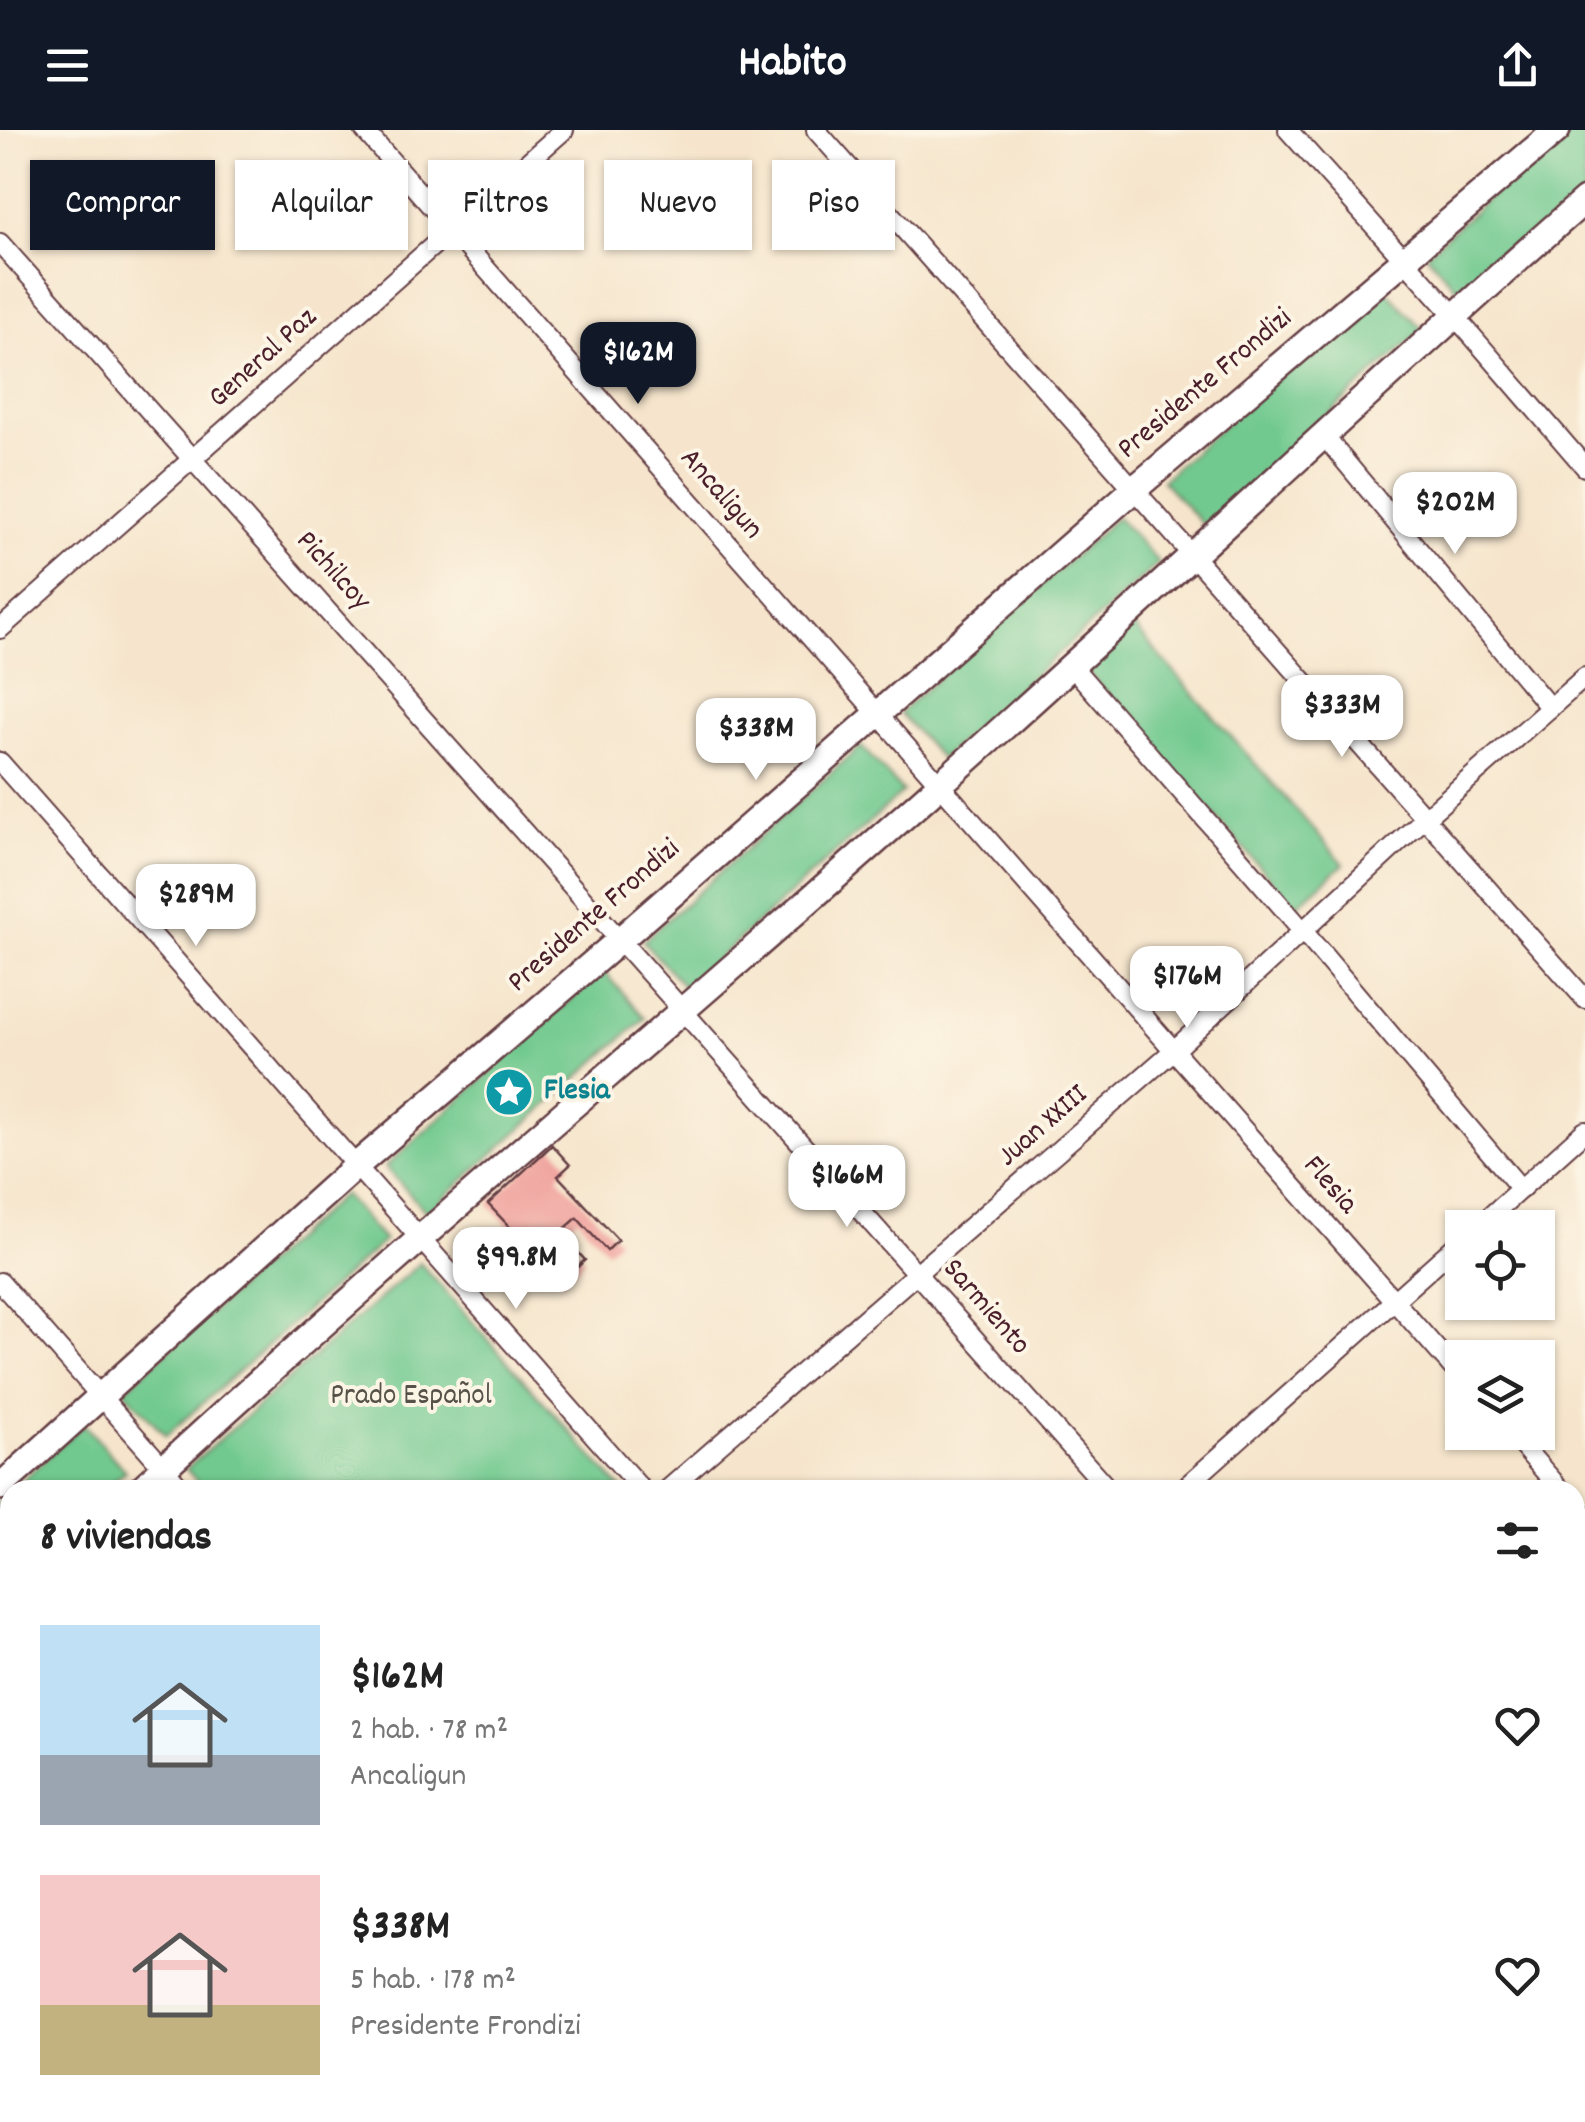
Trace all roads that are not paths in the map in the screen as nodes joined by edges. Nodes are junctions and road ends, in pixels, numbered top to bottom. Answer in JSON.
{"nodes":[{"id":1,"x":364,"y":130,"type":"edge"},
{"id":2,"x":564,"y":130,"type":"edge"},
{"id":3,"x":816,"y":130,"type":"edge"},
{"id":4,"x":1288,"y":130,"type":"edge"},
{"id":5,"x":1557,"y":130,"type":"edge"},
{"id":6,"x":530,"y":160,"type":"edge"},
{"id":7,"x":1585,"y":200,"type":"edge"},
{"id":8,"x":428,"y":203,"type":"edge"},
{"id":9,"x":0,"y":243,"type":"edge"},
{"id":10,"x":429,"y":250,"type":"edge"},
{"id":11,"x":469,"y":250,"type":"edge"},
{"id":12,"x":1404,"y":259,"type":"junction"},
{"id":13,"x":1454,"y":315,"type":"junction"},
{"id":14,"x":1324,"y":436,"type":"junction"},
{"id":15,"x":194,"y":458,"type":"junction"},
{"id":16,"x":1585,"y":467,"type":"edge"},
{"id":17,"x":1132,"y":491,"type":"junction"},
{"id":18,"x":1191,"y":553,"type":"junction"},
{"id":19,"x":0,"y":629,"type":"edge"},
{"id":20,"x":1070,"y":664,"type":"junction"},
{"id":21,"x":1585,"y":677,"type":"edge"},
{"id":22,"x":1550,"y":708,"type":"junction"},
{"id":23,"x":876,"y":715,"type":"junction"},
{"id":24,"x":0,"y":762,"type":"edge"},
{"id":25,"x":939,"y":786,"type":"junction"},
{"id":26,"x":1425,"y":818,"type":"junction"},
{"id":27,"x":1303,"y":931,"type":"junction"},
{"id":28,"x":621,"y":938,"type":"junction"},
{"id":29,"x":1585,"y":998,"type":"edge"},
{"id":30,"x":684,"y":1010,"type":"junction"},
{"id":31,"x":1173,"y":1051,"type":"junction"},
{"id":32,"x":1585,"y":1132,"type":"edge"},
{"id":33,"x":356,"y":1166,"type":"junction"},
{"id":34,"x":1520,"y":1189,"type":"junction"},
{"id":35,"x":1497,"y":1210,"type":"edge"},
{"id":36,"x":418,"y":1238,"type":"junction"},
{"id":37,"x":1445,"y":1255,"type":"edge"},
{"id":38,"x":918,"y":1274,"type":"junction"},
{"id":39,"x":0,"y":1282,"type":"edge"},
{"id":40,"x":1394,"y":1301,"type":"junction"},
{"id":41,"x":1445,"y":1359,"type":"edge"},
{"id":42,"x":101,"y":1397,"type":"junction"},
{"id":43,"x":1526,"y":1450,"type":"edge"},
{"id":44,"x":164,"y":1468,"type":"junction"},
{"id":45,"x":8,"y":1480,"type":"edge"},
{"id":46,"x":151,"y":1480,"type":"edge"},
{"id":47,"x":174,"y":1480,"type":"edge"},
{"id":48,"x":633,"y":1480,"type":"edge"},
{"id":49,"x":679,"y":1480,"type":"edge"},
{"id":50,"x":1100,"y":1480,"type":"edge"},
{"id":51,"x":1193,"y":1480,"type":"edge"},
{"id":52,"x":1552,"y":1480,"type":"edge"}],
"edges":[{"from":1,"to":8,"type":"street","name":"Ancaligun"},
{"from":2,"to":6,"type":"street","name":"General Paz"},
{"from":3,"to":17,"type":"street"},
{"from":4,"to":12,"type":"street"},
{"from":5,"to":12,"type":"main road","name":"Presidente Frondizi"},
{"from":7,"to":13,"type":"main road"},
{"from":9,"to":15,"type":"street","name":"Pichilcoy"},
{"from":10,"to":15,"type":"street","name":"General Paz"},
{"from":11,"to":23,"type":"street","name":"Ancaligun"},
{"from":12,"to":13,"type":"street"},
{"from":12,"to":17,"type":"main road","name":"Presidente Frondizi"},
{"from":13,"to":14,"type":"main road"},
{"from":13,"to":16,"type":"street"},
{"from":14,"to":18,"type":"main road"},
{"from":14,"to":22,"type":"street"},
{"from":15,"to":19,"type":"street","name":"General Paz"},
{"from":15,"to":28,"type":"street","name":"Pichilcoy"},
{"from":17,"to":18,"type":"street"},
{"from":17,"to":23,"type":"main road","name":"Presidente Frondizi"},
{"from":18,"to":20,"type":"main road"},
{"from":18,"to":26,"type":"street"},
{"from":20,"to":25,"type":"main road"},
{"from":20,"to":27,"type":"street"},
{"from":21,"to":22,"type":"street","name":"Juan XXIII"},
{"from":22,"to":26,"type":"street","name":"Juan XXIII"},
{"from":23,"to":25,"type":"street","name":"Flesia"},
{"from":23,"to":28,"type":"main road","name":"Presidente Frondizi"},
{"from":24,"to":33,"type":"street"},
{"from":25,"to":30,"type":"main road"},
{"from":25,"to":31,"type":"street","name":"Flesia"},
{"from":26,"to":27,"type":"street","name":"Juan XXIII"},
{"from":26,"to":29,"type":"street"},
{"from":27,"to":31,"type":"street","name":"Juan XXIII"},
{"from":27,"to":34,"type":"street"},
{"from":28,"to":30,"type":"street","name":"Sarmiento"},
{"from":28,"to":33,"type":"main road","name":"Presidente Frondizi"},
{"from":30,"to":36,"type":"main road"},
{"from":30,"to":38,"type":"street","name":"Sarmiento"},
{"from":31,"to":38,"type":"street","name":"Juan XXIII"},
{"from":31,"to":40,"type":"street","name":"Flesia"},
{"from":32,"to":34,"type":"street"},
{"from":33,"to":36,"type":"street"},
{"from":33,"to":42,"type":"main road","name":"Presidente Frondizi"},
{"from":34,"to":35,"type":"street"},
{"from":36,"to":44,"type":"main road"},
{"from":36,"to":48,"type":"street"},
{"from":37,"to":40,"type":"street"},
{"from":38,"to":49,"type":"street","name":"Juan XXIII"},
{"from":38,"to":50,"type":"street","name":"Sarmiento"},
{"from":39,"to":42,"type":"street"},
{"from":40,"to":41,"type":"street","name":"Flesia"},
{"from":40,"to":51,"type":"street"},
{"from":42,"to":44,"type":"street"},
{"from":42,"to":45,"type":"main road","name":"Presidente Frondizi"},
{"from":43,"to":52,"type":"street"},
{"from":44,"to":46,"type":"main road"},
{"from":44,"to":47,"type":"street"}]}
